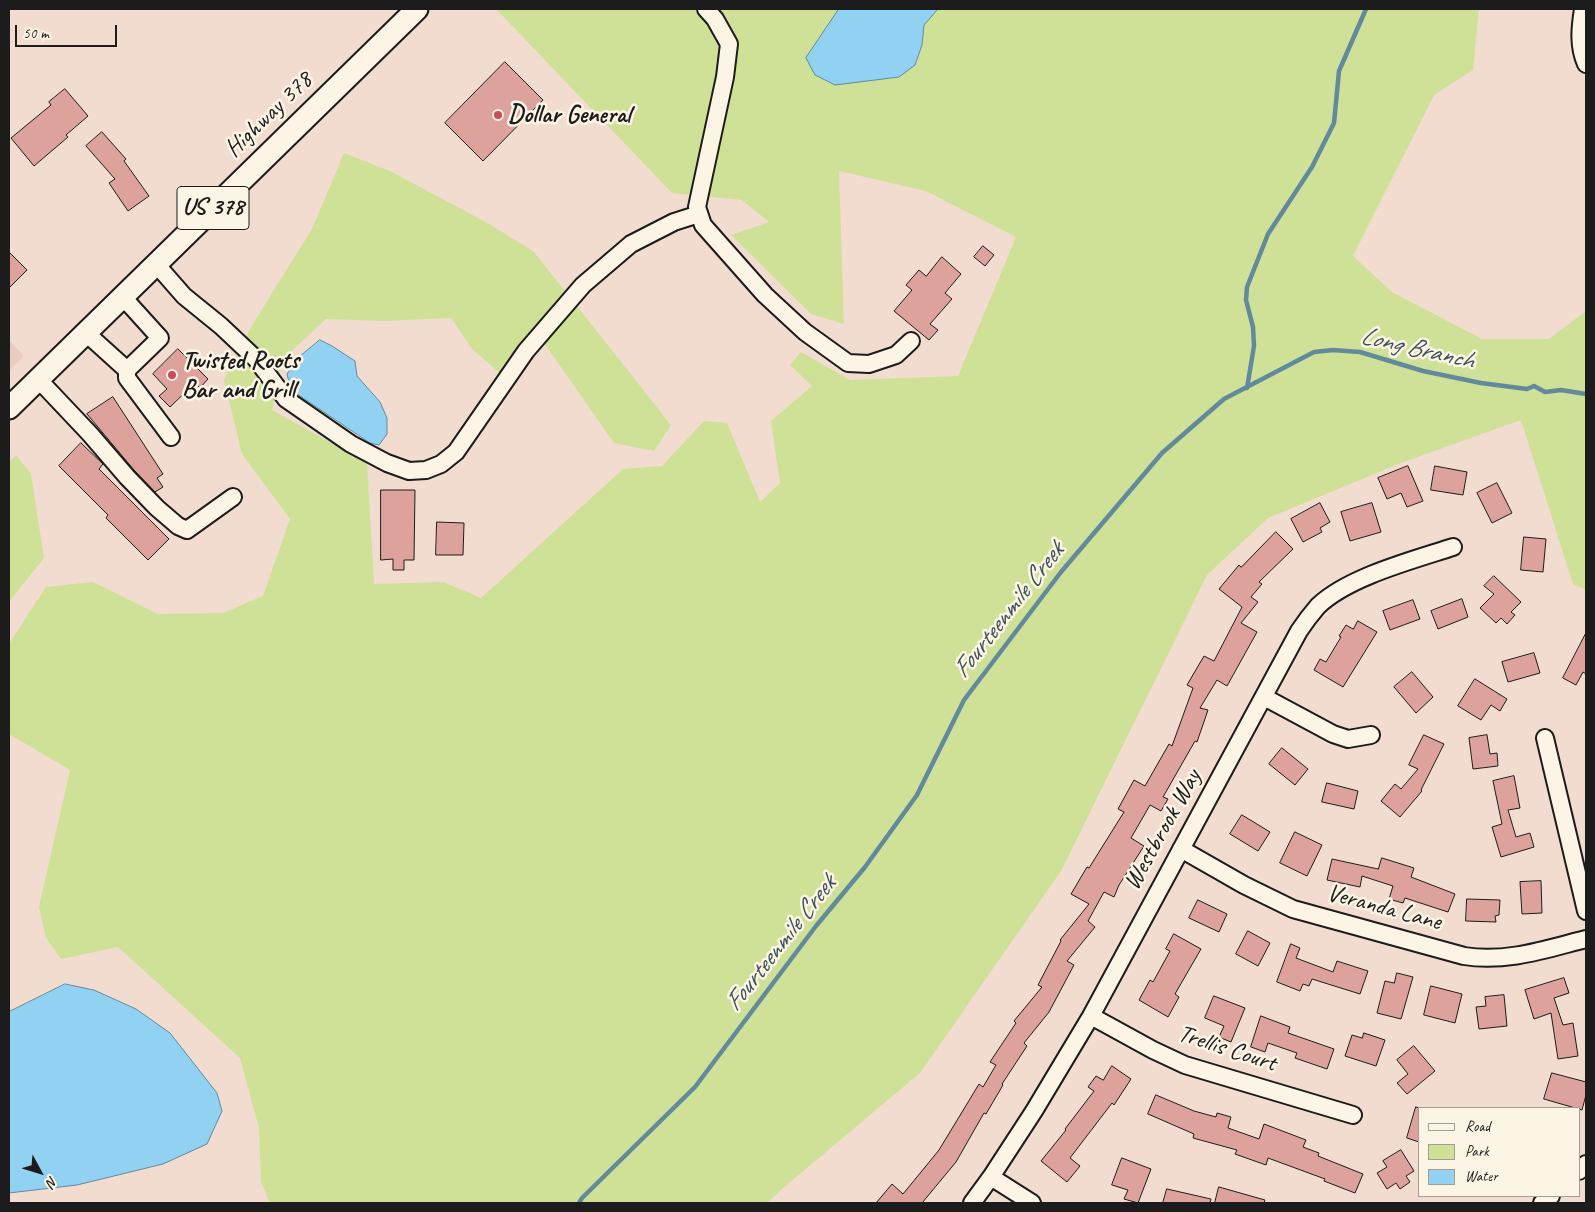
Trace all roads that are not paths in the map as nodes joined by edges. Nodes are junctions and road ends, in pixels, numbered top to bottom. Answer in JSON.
{"nodes":[{"id":1,"x":417,"y":9,"type":"edge"},
{"id":2,"x":706,"y":9,"type":"edge"},
{"id":3,"x":1583,"y":9,"type":"edge"},
{"id":4,"x":1586,"y":64,"type":"edge"},
{"id":5,"x":699,"y":214,"type":"junction"},
{"id":6,"x":156,"y":264,"type":"junction"},
{"id":7,"x":122,"y":296,"type":"junction"},
{"id":8,"x":85,"y":332,"type":"junction"},
{"id":9,"x":911,"y":341,"type":"dead end"},
{"id":10,"x":128,"y":370,"type":"junction"},
{"id":11,"x":38,"y":379,"type":"junction"},
{"id":12,"x":9,"y":408,"type":"edge"},
{"id":13,"x":171,"y":437,"type":"dead end"},
{"id":14,"x":233,"y":497,"type":"dead end"},
{"id":15,"x":1453,"y":547,"type":"dead end"},
{"id":16,"x":1264,"y":697,"type":"junction"},
{"id":17,"x":1371,"y":735,"type":"dead end"},
{"id":18,"x":1545,"y":738,"type":"dead end"},
{"id":19,"x":1181,"y":849,"type":"junction"},
{"id":20,"x":1586,"y":911,"type":"edge"},
{"id":21,"x":1586,"y":939,"type":"edge"},
{"id":22,"x":1091,"y":1016,"type":"junction"},
{"id":23,"x":1353,"y":1114,"type":"dead end"},
{"id":24,"x":991,"y":1178,"type":"junction"},
{"id":25,"x":972,"y":1203,"type":"edge"},
{"id":26,"x":1032,"y":1203,"type":"edge"}],
"edges":[{"from":1,"to":6,"type":"main road","name":"Highway 378","number":"US 378"},
{"from":2,"to":5,"type":"street"},
{"from":3,"to":4,"type":"street"},
{"from":5,"to":6,"type":"street"},
{"from":5,"to":9,"type":"street"},
{"from":6,"to":7,"type":"main road","name":"Highway 378","number":"US 378"},
{"from":7,"to":8,"type":"main road","name":"Highway 378","number":"US 378"},
{"from":7,"to":10,"type":"street"},
{"from":8,"to":10,"type":"street"},
{"from":8,"to":11,"type":"main road","name":"Highway 378","number":"US 378"},
{"from":10,"to":13,"type":"street"},
{"from":11,"to":12,"type":"main road","name":"Highway 378","number":"US 378"},
{"from":11,"to":14,"type":"street"},
{"from":15,"to":16,"type":"street","name":"Westbrook Way"},
{"from":16,"to":17,"type":"street"},
{"from":16,"to":19,"type":"street","name":"Westbrook Way"},
{"from":18,"to":20,"type":"street"},
{"from":19,"to":21,"type":"street","name":"Veranda Lane"},
{"from":19,"to":22,"type":"street","name":"Westbrook Way"},
{"from":22,"to":23,"type":"street","name":"Trellis Court"},
{"from":22,"to":24,"type":"street","name":"Westbrook Way"},
{"from":24,"to":25,"type":"street","name":"Westbrook Way"},
{"from":24,"to":26,"type":"street"}]}
